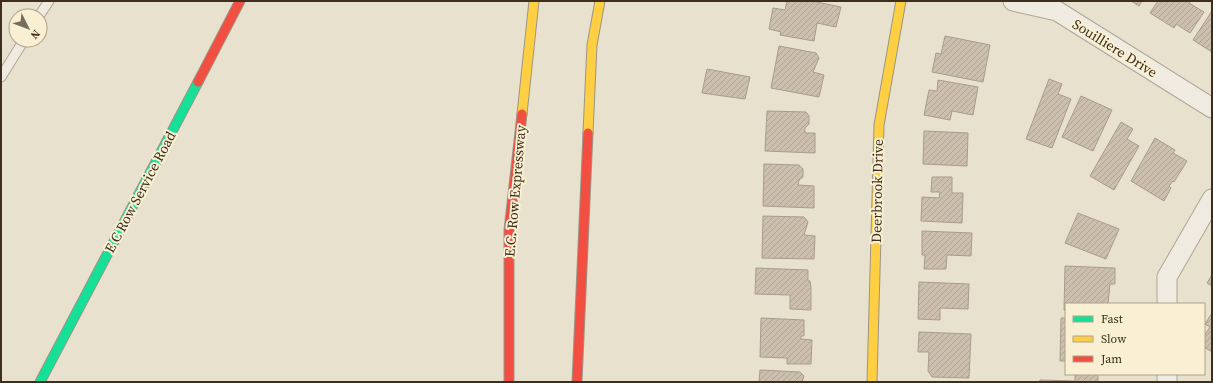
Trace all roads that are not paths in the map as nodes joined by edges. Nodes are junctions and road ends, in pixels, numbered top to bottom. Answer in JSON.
{"nodes":[{"id":1,"x":240,"y":1,"type":"edge"},
{"id":2,"x":534,"y":1,"type":"edge"},
{"id":3,"x":600,"y":1,"type":"edge"},
{"id":4,"x":901,"y":1,"type":"edge"},
{"id":5,"x":1013,"y":1,"type":"edge"},
{"id":6,"x":19,"y":48,"type":"edge"},
{"id":7,"x":1,"y":77,"type":"edge"},
{"id":8,"x":1212,"y":108,"type":"edge"},
{"id":9,"x":1212,"y":199,"type":"edge"},
{"id":10,"x":1167,"y":303,"type":"edge"},
{"id":11,"x":40,"y":382,"type":"edge"},
{"id":12,"x":508,"y":382,"type":"edge"},
{"id":13,"x":577,"y":382,"type":"edge"},
{"id":14,"x":872,"y":382,"type":"edge"}],
"edges":[{"from":1,"to":11,"type":"main road","name":"E C Row Service Road"},
{"from":2,"to":12,"type":"main road","name":"E.C. Row Expressway"},
{"from":3,"to":13,"type":"main road"},
{"from":4,"to":14,"type":"main road","name":"Deerbrook Drive"},
{"from":5,"to":8,"type":"street","name":"Souilliere Drive"},
{"from":6,"to":7,"type":"lane"},
{"from":9,"to":10,"type":"street"}]}
